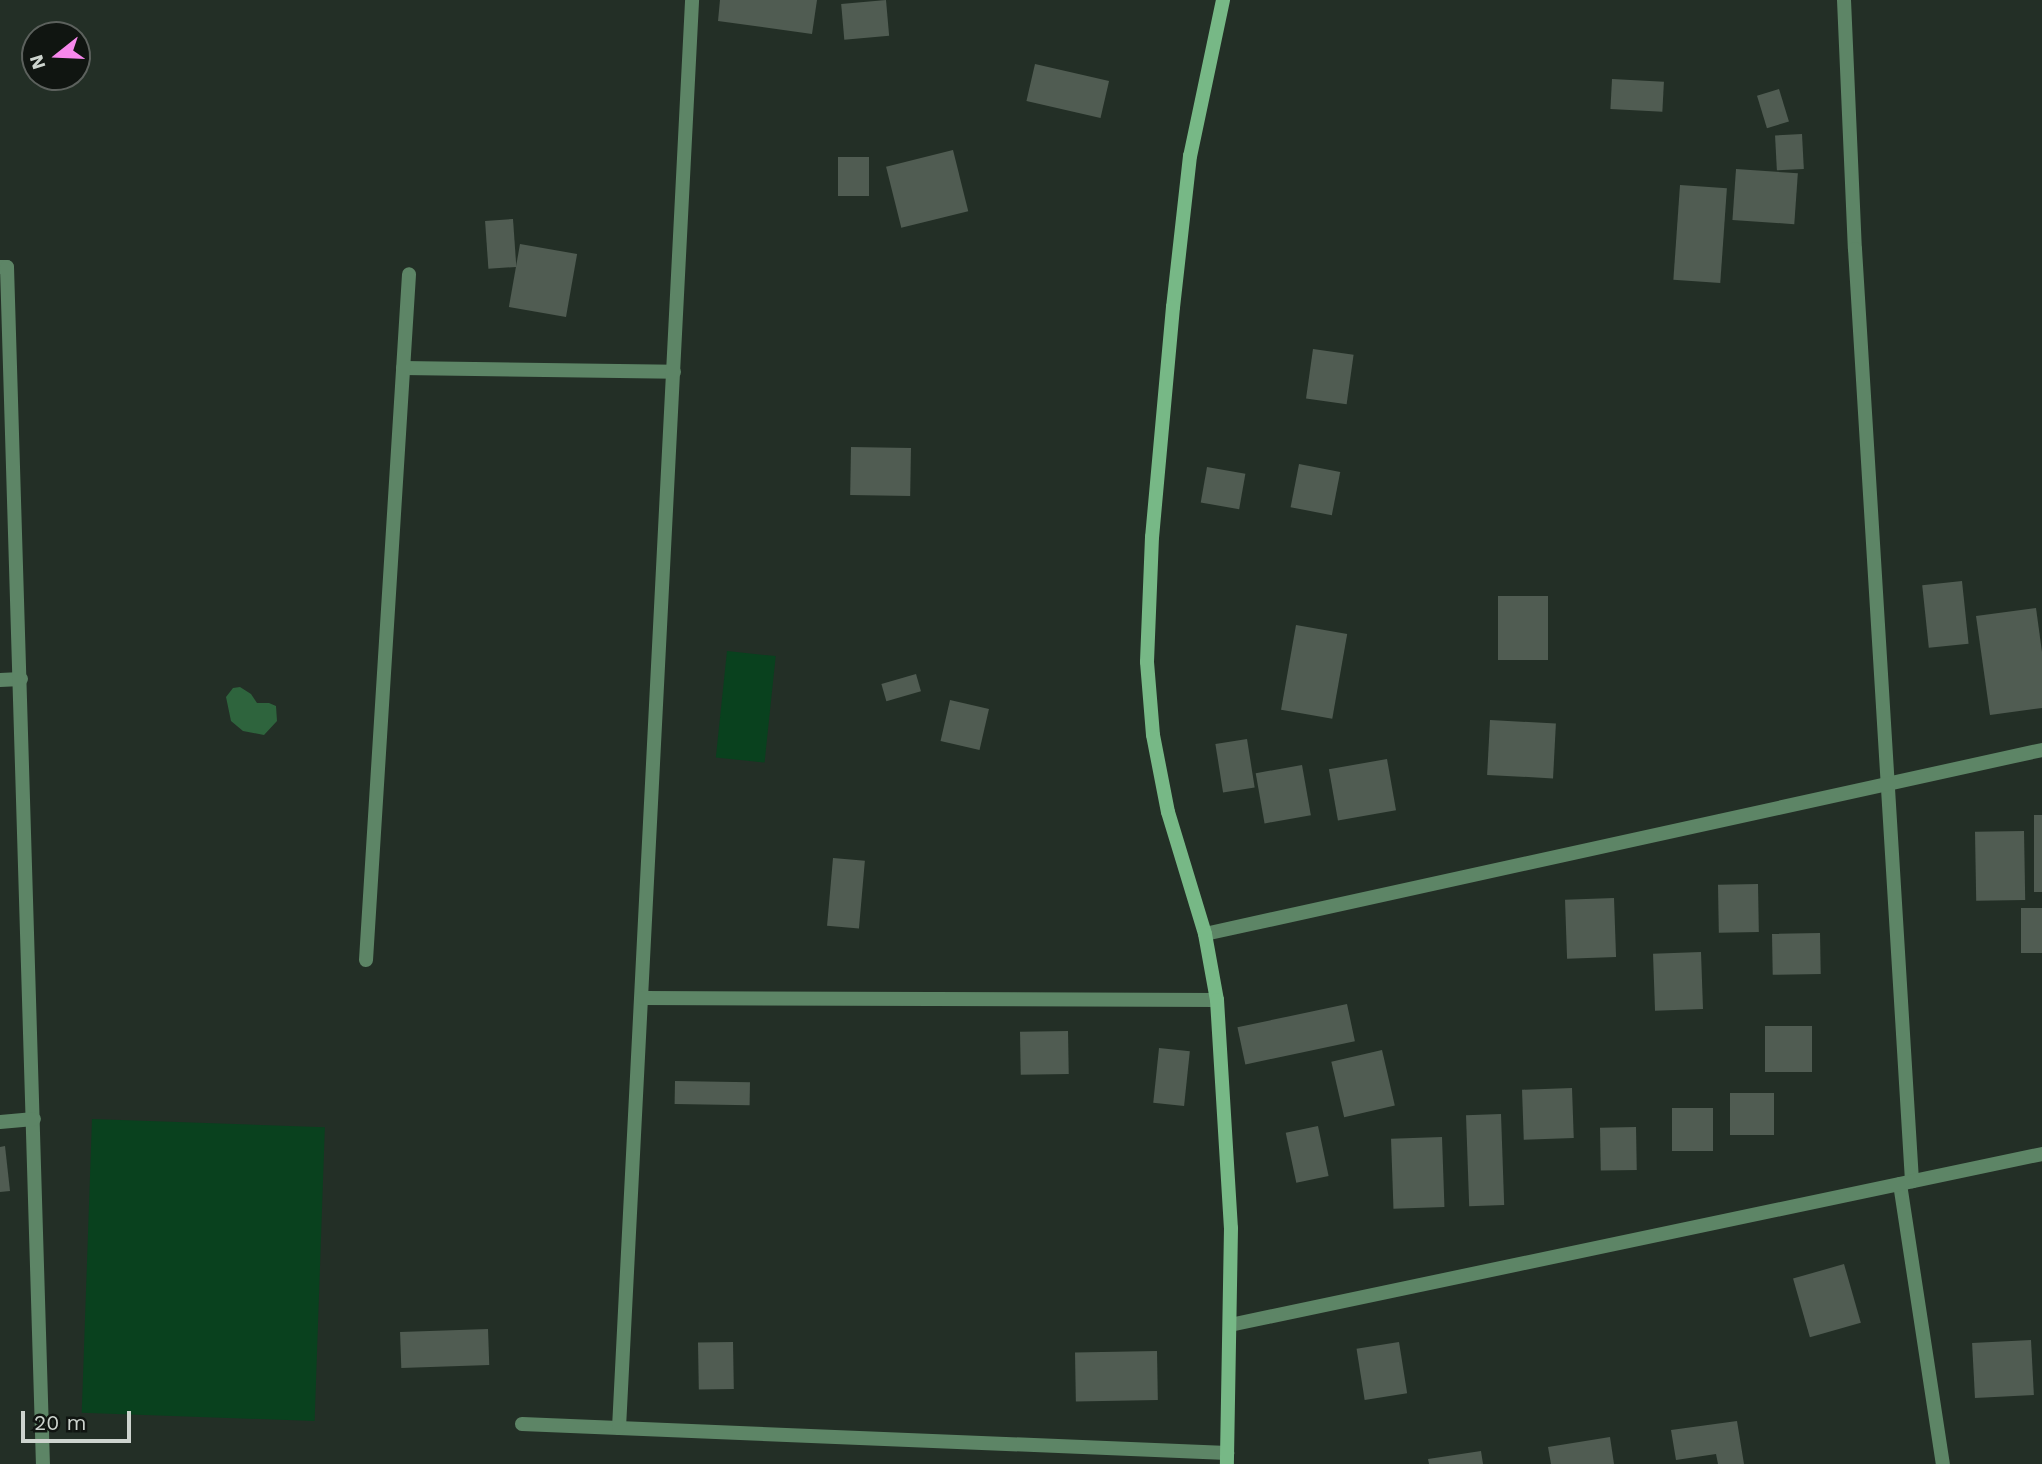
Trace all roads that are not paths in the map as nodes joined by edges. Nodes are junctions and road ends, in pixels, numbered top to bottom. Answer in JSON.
{"nodes":[{"id":1,"x":692,"y":0,"type":"edge"},
{"id":2,"x":1223,"y":0,"type":"edge"},
{"id":3,"x":1844,"y":0,"type":"edge"},
{"id":4,"x":0,"y":267,"type":"edge"},
{"id":5,"x":409,"y":274,"type":"dead end"},
{"id":6,"x":403,"y":368,"type":"junction"},
{"id":7,"x":674,"y":372,"type":"junction"},
{"id":8,"x":20,"y":679,"type":"junction"},
{"id":9,"x":0,"y":680,"type":"edge"},
{"id":10,"x":2042,"y":750,"type":"edge"},
{"id":11,"x":1887,"y":782,"type":"junction"},
{"id":12,"x":1205,"y":934,"type":"junction"},
{"id":13,"x":366,"y":960,"type":"dead end"},
{"id":14,"x":643,"y":998,"type":"junction"},
{"id":15,"x":1217,"y":1000,"type":"junction"},
{"id":16,"x":34,"y":1119,"type":"junction"},
{"id":17,"x":0,"y":1122,"type":"edge"},
{"id":18,"x":2042,"y":1154,"type":"edge"},
{"id":19,"x":1906,"y":1183,"type":"junction"},
{"id":20,"x":1230,"y":1325,"type":"junction"},
{"id":21,"x":522,"y":1424,"type":"dead end"},
{"id":22,"x":619,"y":1428,"type":"junction"},
{"id":23,"x":1227,"y":1458,"type":"edge"},
{"id":24,"x":43,"y":1464,"type":"edge"},
{"id":25,"x":1943,"y":1464,"type":"edge"}],
"edges":[{"from":1,"to":7,"type":"street"},
{"from":2,"to":12,"type":"street"},
{"from":3,"to":11,"type":"street"},
{"from":4,"to":8,"type":"street"},
{"from":5,"to":6,"type":"street"},
{"from":6,"to":7,"type":"street"},
{"from":6,"to":13,"type":"street"},
{"from":7,"to":14,"type":"street"},
{"from":8,"to":9,"type":"street"},
{"from":8,"to":16,"type":"street"},
{"from":10,"to":11,"type":"street"},
{"from":11,"to":12,"type":"street"},
{"from":11,"to":19,"type":"street"},
{"from":12,"to":15,"type":"street"},
{"from":14,"to":15,"type":"street"},
{"from":14,"to":22,"type":"street"},
{"from":15,"to":20,"type":"street"},
{"from":16,"to":17,"type":"street"},
{"from":16,"to":24,"type":"street"},
{"from":18,"to":19,"type":"street"},
{"from":19,"to":20,"type":"street"},
{"from":19,"to":25,"type":"street"},
{"from":20,"to":23,"type":"street"},
{"from":21,"to":22,"type":"street"},
{"from":22,"to":23,"type":"street"}]}
